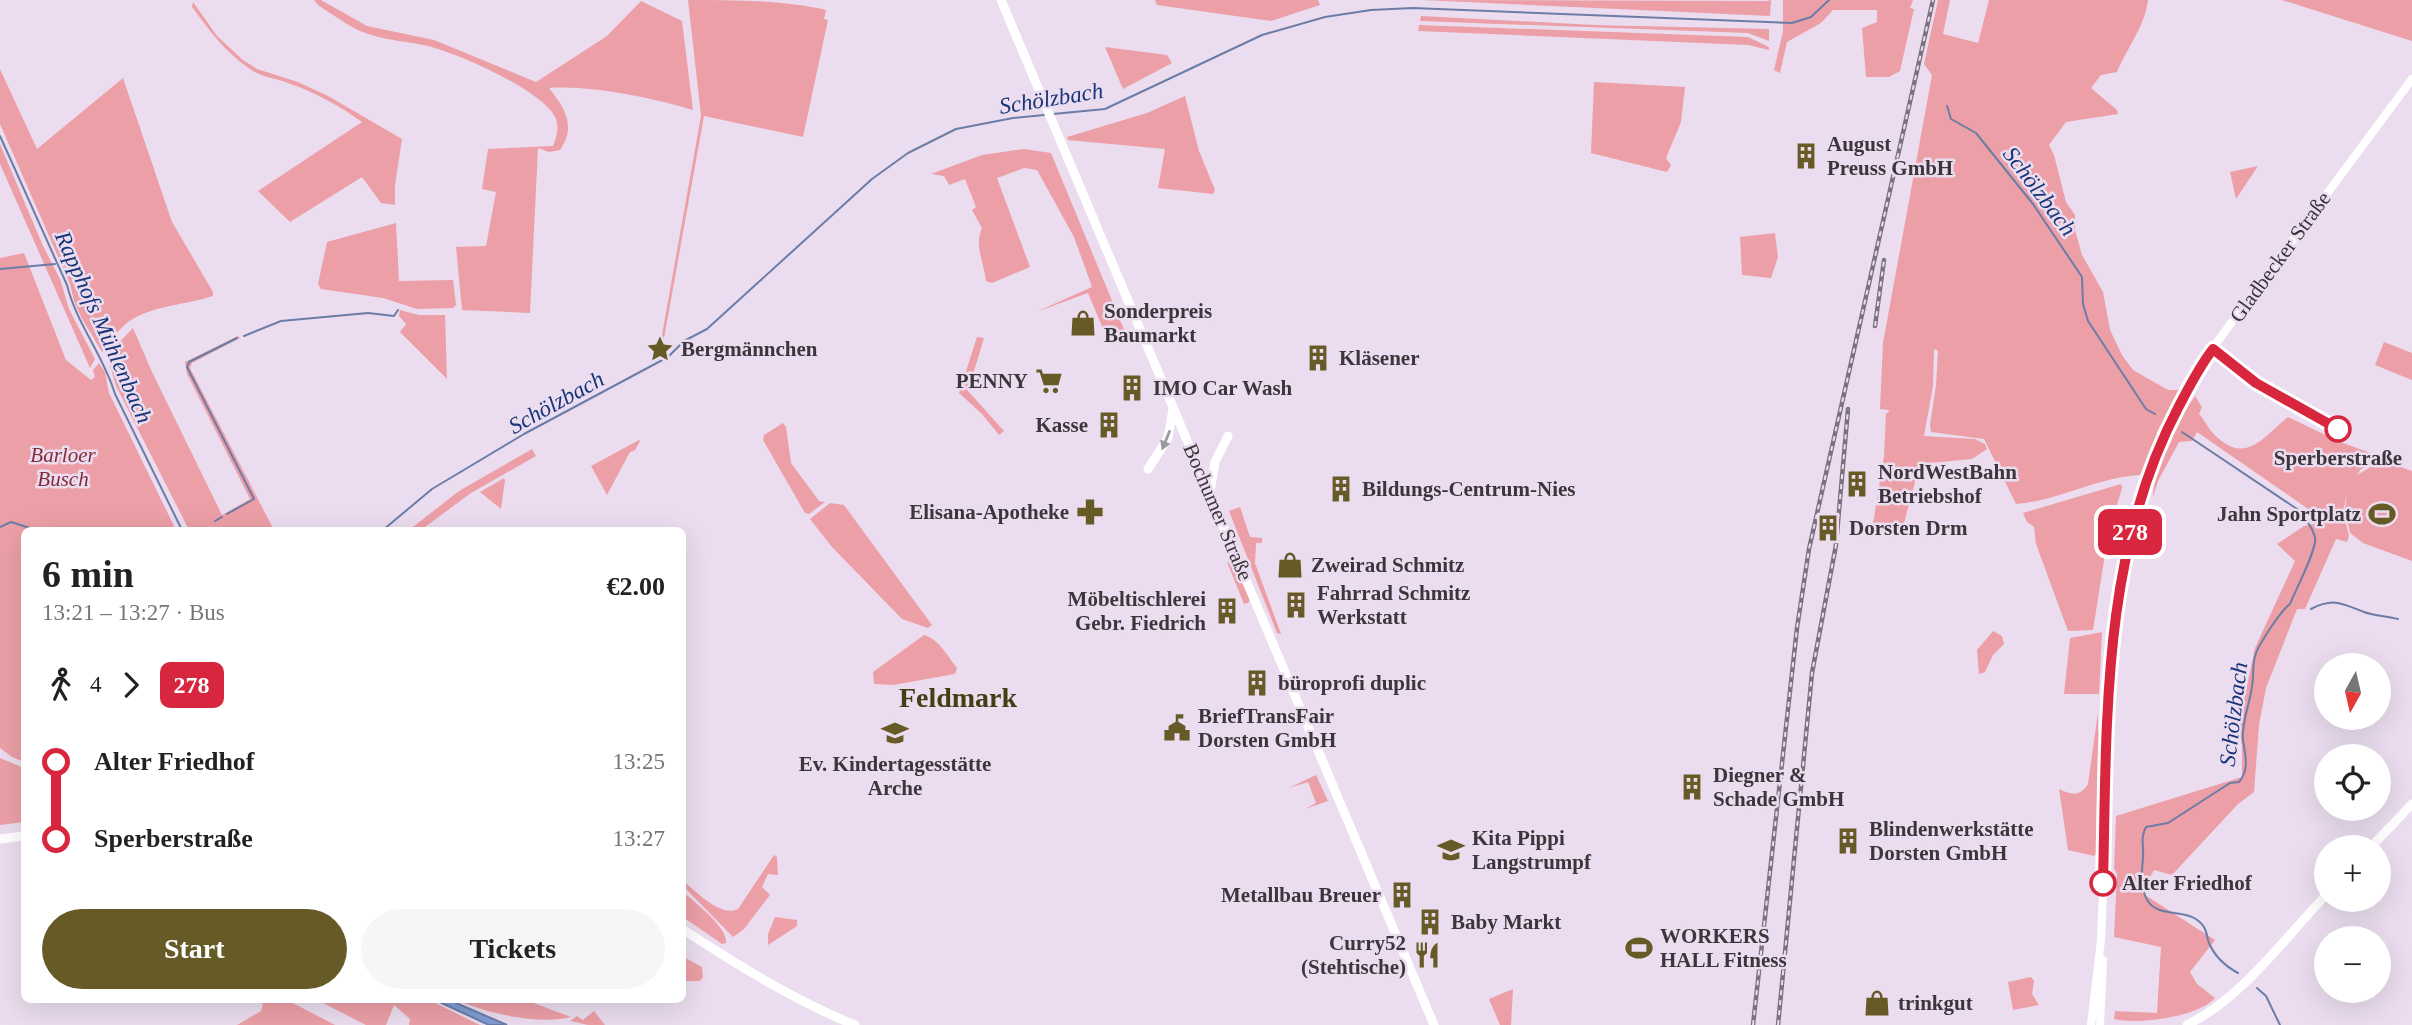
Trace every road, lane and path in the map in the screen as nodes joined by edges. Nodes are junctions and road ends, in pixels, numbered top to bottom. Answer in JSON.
{"nodes":[{"id":1,"x":1001,"y":0,"type":"edge"},
{"id":2,"x":2412,"y":79,"type":"edge"},
{"id":3,"x":1174,"y":407,"type":"junction"},
{"id":4,"x":1227,"y":436,"type":"dead end"},
{"id":5,"x":1149,"y":469,"type":"dead end"},
{"id":6,"x":1210,"y":493,"type":"junction"},
{"id":7,"x":2412,"y":804,"type":"edge"},
{"id":8,"x":2382,"y":835,"type":"edge"},
{"id":9,"x":21,"y":836,"type":"edge"},
{"id":10,"x":0,"y":839,"type":"edge"},
{"id":11,"x":2314,"y":908,"type":"edge"},
{"id":12,"x":686,"y":932,"type":"edge"},
{"id":13,"x":2101,"y":940,"type":"junction"},
{"id":14,"x":855,"y":1025,"type":"edge"},
{"id":15,"x":1434,"y":1025,"type":"edge"},
{"id":16,"x":2091,"y":1025,"type":"edge"},
{"id":17,"x":2100,"y":1025,"type":"edge"},
{"id":18,"x":2187,"y":1025,"type":"edge"}],
"edges":[{"from":1,"to":3,"type":"main road","name":"Bochumer Straße"},
{"from":2,"to":13,"type":"main road","name":"Gladbecker Straße"},
{"from":3,"to":5,"type":"main road","one_way":true},
{"from":3,"to":6,"type":"main road","name":"Bochumer Straße"},
{"from":4,"to":6,"type":"main road"},
{"from":6,"to":15,"type":"main road","name":"Bochumer Straße"},
{"from":7,"to":8,"type":"main road"},
{"from":9,"to":10,"type":"main road"},
{"from":11,"to":18,"type":"main road"},
{"from":12,"to":14,"type":"main road"},
{"from":13,"to":16,"type":"main road","name":"Gladbecker Straße"},
{"from":13,"to":17,"type":"main road","name":"Gladbecker Straße"}]}
